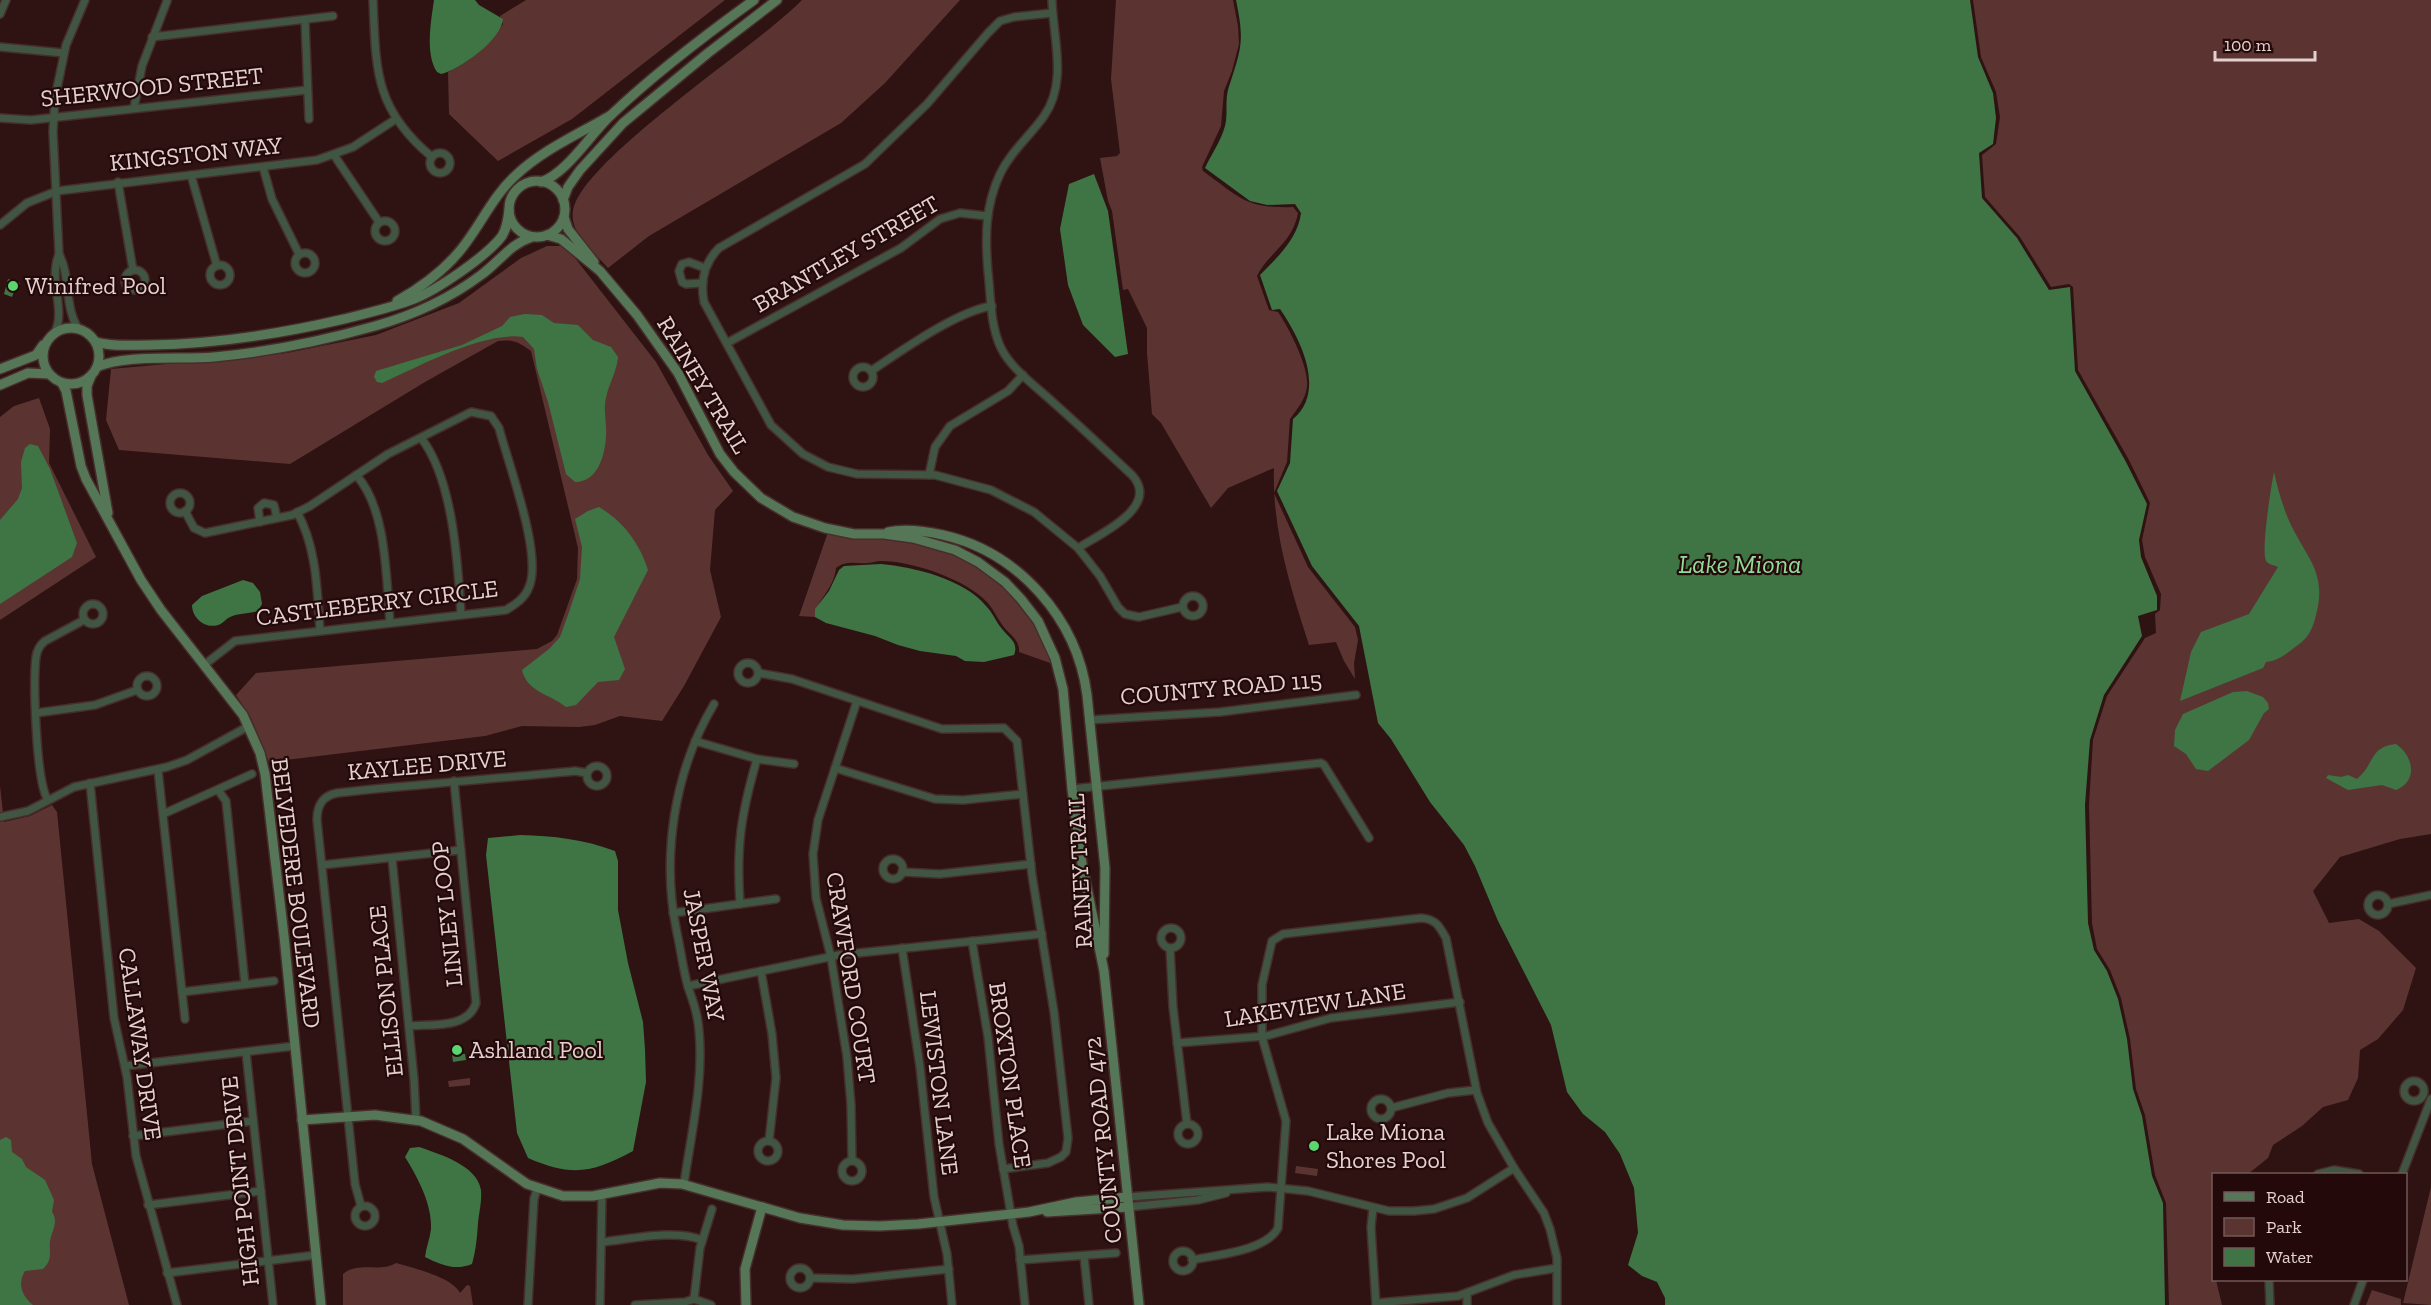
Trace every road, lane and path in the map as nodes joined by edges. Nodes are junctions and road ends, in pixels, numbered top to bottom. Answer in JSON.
{"nodes":[{"id":1,"x":6,"y":0,"type":"edge"},
{"id":2,"x":85,"y":0,"type":"edge"},
{"id":3,"x":373,"y":0,"type":"edge"},
{"id":4,"x":754,"y":0,"type":"edge"},
{"id":5,"x":777,"y":0,"type":"edge"},
{"id":6,"x":1052,"y":0,"type":"edge"},
{"id":7,"x":167,"y":1,"type":"edge"},
{"id":8,"x":1052,"y":13,"type":"junction"},
{"id":9,"x":0,"y":14,"type":"edge"},
{"id":10,"x":333,"y":16,"type":"dead end"},
{"id":11,"x":305,"y":21,"type":"junction"},
{"id":12,"x":152,"y":37,"type":"junction"},
{"id":13,"x":0,"y":47,"type":"edge"},
{"id":14,"x":64,"y":53,"type":"junction"},
{"id":15,"x":308,"y":90,"type":"junction"},
{"id":16,"x":134,"y":108,"type":"junction"},
{"id":17,"x":611,"y":115,"type":"junction"},
{"id":18,"x":0,"y":118,"type":"edge"},
{"id":19,"x":54,"y":118,"type":"junction"},
{"id":20,"x":309,"y":119,"type":"dead end"},
{"id":21,"x":396,"y":119,"type":"junction"},
{"id":22,"x":334,"y":155,"type":"junction"},
{"id":23,"x":432,"y":157,"type":"dead end"},
{"id":24,"x":263,"y":167,"type":"junction"},
{"id":25,"x":191,"y":175,"type":"junction"},
{"id":26,"x":118,"y":182,"type":"junction"},
{"id":27,"x":541,"y":182,"type":"junction"},
{"id":28,"x":57,"y":191,"type":"junction"},
{"id":29,"x":563,"y":200,"type":"junction"},
{"id":30,"x":509,"y":210,"type":"junction"},
{"id":31,"x":564,"y":215,"type":"junction"},
{"id":32,"x":987,"y":216,"type":"junction"},
{"id":33,"x":380,"y":222,"type":"dead end"},
{"id":34,"x":0,"y":225,"type":"edge"},
{"id":35,"x":547,"y":235,"type":"junction"},
{"id":36,"x":532,"y":237,"type":"junction"},
{"id":37,"x":59,"y":254,"type":"junction"},
{"id":38,"x":299,"y":254,"type":"dead end"},
{"id":39,"x":217,"y":266,"type":"dead end"},
{"id":40,"x":705,"y":268,"type":"junction"},
{"id":41,"x":133,"y":270,"type":"dead end"},
{"id":42,"x":600,"y":271,"type":"junction"},
{"id":43,"x":702,"y":283,"type":"junction"},
{"id":44,"x":992,"y":306,"type":"junction"},
{"id":45,"x":378,"y":311,"type":"junction"},
{"id":46,"x":78,"y":328,"type":"junction"},
{"id":47,"x":55,"y":332,"type":"junction"},
{"id":48,"x":47,"y":341,"type":"junction"},
{"id":49,"x":96,"y":342,"type":"junction"},
{"id":50,"x":727,"y":343,"type":"junction"},
{"id":51,"x":0,"y":369,"type":"edge"},
{"id":52,"x":871,"y":371,"type":"dead end"},
{"id":53,"x":94,"y":372,"type":"junction"},
{"id":54,"x":49,"y":374,"type":"junction"},
{"id":55,"x":1023,"y":375,"type":"junction"},
{"id":56,"x":62,"y":383,"type":"junction"},
{"id":57,"x":0,"y":385,"type":"edge"},
{"id":58,"x":421,"y":438,"type":"junction"},
{"id":59,"x":929,"y":475,"type":"junction"},
{"id":60,"x":356,"y":476,"type":"junction"},
{"id":61,"x":185,"y":512,"type":"dead end"},
{"id":62,"x":297,"y":512,"type":"junction"},
{"id":63,"x":277,"y":518,"type":"junction"},
{"id":64,"x":260,"y":522,"type":"junction"},
{"id":65,"x":113,"y":530,"type":"junction"},
{"id":66,"x":884,"y":534,"type":"junction"},
{"id":67,"x":1078,"y":548,"type":"junction"},
{"id":68,"x":1182,"y":607,"type":"dead end"},
{"id":69,"x":461,"y":614,"type":"junction"},
{"id":70,"x":84,"y":620,"type":"dead end"},
{"id":71,"x":390,"y":622,"type":"junction"},
{"id":72,"x":320,"y":630,"type":"junction"},
{"id":73,"x":204,"y":665,"type":"junction"},
{"id":74,"x":759,"y":674,"type":"dead end"},
{"id":75,"x":137,"y":690,"type":"dead end"},
{"id":76,"x":1356,"y":695,"type":"dead end"},
{"id":77,"x":857,"y":701,"type":"junction"},
{"id":78,"x":714,"y":704,"type":"dead end"},
{"id":79,"x":36,"y":713,"type":"junction"},
{"id":80,"x":1089,"y":720,"type":"junction"},
{"id":81,"x":249,"y":726,"type":"junction"},
{"id":82,"x":695,"y":741,"type":"junction"},
{"id":83,"x":757,"y":759,"type":"junction"},
{"id":84,"x":794,"y":764,"type":"dead end"},
{"id":85,"x":835,"y":768,"type":"junction"},
{"id":86,"x":158,"y":770,"type":"junction"},
{"id":87,"x":587,"y":772,"type":"dead end"},
{"id":88,"x":252,"y":774,"type":"dead end"},
{"id":89,"x":454,"y":781,"type":"junction"},
{"id":90,"x":90,"y":783,"type":"junction"},
{"id":91,"x":1096,"y":787,"type":"junction"},
{"id":92,"x":1072,"y":789,"type":"junction"},
{"id":93,"x":219,"y":790,"type":"junction"},
{"id":94,"x":1023,"y":794,"type":"junction"},
{"id":95,"x":48,"y":800,"type":"junction"},
{"id":96,"x":163,"y":814,"type":"junction"},
{"id":97,"x":0,"y":817,"type":"edge"},
{"id":98,"x":1369,"y":838,"type":"dead end"},
{"id":99,"x":461,"y":850,"type":"junction"},
{"id":100,"x":392,"y":858,"type":"junction"},
{"id":101,"x":1031,"y":864,"type":"junction"},
{"id":102,"x":322,"y":865,"type":"junction"},
{"id":103,"x":903,"y":872,"type":"dead end"},
{"id":104,"x":2431,"y":895,"type":"edge"},
{"id":105,"x":776,"y":899,"type":"dead end"},
{"id":106,"x":740,"y":904,"type":"junction"},
{"id":107,"x":2388,"y":904,"type":"dead end"},
{"id":108,"x":673,"y":913,"type":"junction"},
{"id":109,"x":1042,"y":934,"type":"junction"},
{"id":110,"x":972,"y":941,"type":"junction"},
{"id":111,"x":902,"y":948,"type":"junction"},
{"id":112,"x":1170,"y":948,"type":"dead end"},
{"id":113,"x":831,"y":957,"type":"junction"},
{"id":114,"x":761,"y":971,"type":"junction"},
{"id":115,"x":1104,"y":972,"type":"junction"},
{"id":116,"x":274,"y":981,"type":"dead end"},
{"id":117,"x":245,"y":984,"type":"junction"},
{"id":118,"x":688,"y":986,"type":"junction"},
{"id":119,"x":182,"y":992,"type":"junction"},
{"id":120,"x":1460,"y":1002,"type":"junction"},
{"id":121,"x":185,"y":1019,"type":"dead end"},
{"id":122,"x":409,"y":1026,"type":"junction"},
{"id":123,"x":1262,"y":1037,"type":"junction"},
{"id":124,"x":1177,"y":1043,"type":"junction"},
{"id":125,"x":295,"y":1047,"type":"junction"},
{"id":126,"x":246,"y":1052,"type":"junction"},
{"id":127,"x":125,"y":1066,"type":"junction"},
{"id":128,"x":1476,"y":1090,"type":"junction"},
{"id":129,"x":2423,"y":1096,"type":"dead end"},
{"id":130,"x":2431,"y":1099,"type":"edge"},
{"id":131,"x":1390,"y":1107,"type":"dead end"},
{"id":132,"x":348,"y":1117,"type":"junction"},
{"id":133,"x":302,"y":1120,"type":"junction"},
{"id":134,"x":416,"y":1120,"type":"junction"},
{"id":135,"x":253,"y":1121,"type":"junction"},
{"id":136,"x":1187,"y":1124,"type":"dead end"},
{"id":137,"x":133,"y":1136,"type":"junction"},
{"id":138,"x":769,"y":1141,"type":"dead end"},
{"id":139,"x":852,"y":1160,"type":"dead end"},
{"id":140,"x":1514,"y":1168,"type":"junction"},
{"id":141,"x":1003,"y":1169,"type":"junction"},
{"id":142,"x":2322,"y":1173,"type":"edge"},
{"id":143,"x":2353,"y":1173,"type":"edge"},
{"id":144,"x":2402,"y":1173,"type":"edge"},
{"id":145,"x":684,"y":1184,"type":"junction"},
{"id":146,"x":1281,"y":1188,"type":"junction"},
{"id":147,"x":537,"y":1189,"type":"junction"},
{"id":148,"x":261,"y":1191,"type":"junction"},
{"id":149,"x":602,"y":1194,"type":"junction"},
{"id":150,"x":1128,"y":1202,"type":"junction"},
{"id":151,"x":148,"y":1205,"type":"junction"},
{"id":152,"x":361,"y":1206,"type":"dead end"},
{"id":153,"x":762,"y":1207,"type":"junction"},
{"id":154,"x":1373,"y":1208,"type":"junction"},
{"id":155,"x":712,"y":1209,"type":"dead end"},
{"id":156,"x":1011,"y":1214,"type":"junction"},
{"id":157,"x":939,"y":1221,"type":"junction"},
{"id":158,"x":702,"y":1240,"type":"junction"},
{"id":159,"x":602,"y":1242,"type":"junction"},
{"id":160,"x":1116,"y":1253,"type":"dead end"},
{"id":161,"x":316,"y":1255,"type":"junction"},
{"id":162,"x":1084,"y":1256,"type":"junction"},
{"id":163,"x":268,"y":1260,"type":"junction"},
{"id":164,"x":1020,"y":1260,"type":"junction"},
{"id":165,"x":1192,"y":1260,"type":"dead end"},
{"id":166,"x":1557,"y":1268,"type":"junction"},
{"id":167,"x":949,"y":1269,"type":"junction"},
{"id":168,"x":167,"y":1273,"type":"junction"},
{"id":169,"x":810,"y":1278,"type":"dead end"},
{"id":170,"x":2269,"y":1281,"type":"edge"},
{"id":171,"x":2363,"y":1281,"type":"edge"},
{"id":172,"x":1467,"y":1294,"type":"junction"},
{"id":173,"x":694,"y":1299,"type":"junction"},
{"id":174,"x":1376,"y":1304,"type":"edge"},
{"id":175,"x":177,"y":1305,"type":"edge"},
{"id":176,"x":273,"y":1305,"type":"edge"},
{"id":177,"x":321,"y":1305,"type":"edge"},
{"id":178,"x":528,"y":1305,"type":"edge"},
{"id":179,"x":600,"y":1305,"type":"edge"},
{"id":180,"x":635,"y":1305,"type":"edge"},
{"id":181,"x":711,"y":1305,"type":"edge"},
{"id":182,"x":746,"y":1305,"type":"edge"},
{"id":183,"x":952,"y":1305,"type":"edge"},
{"id":184,"x":1025,"y":1305,"type":"edge"},
{"id":185,"x":1089,"y":1305,"type":"edge"},
{"id":186,"x":1139,"y":1305,"type":"edge"},
{"id":187,"x":1467,"y":1305,"type":"edge"},
{"id":188,"x":1557,"y":1305,"type":"edge"},
{"id":189,"x":2270,"y":1305,"type":"edge"},
{"id":190,"x":2354,"y":1305,"type":"edge"}],
"edges":[{"from":1,"to":9,"type":"street"},
{"from":2,"to":14,"type":"street"},
{"from":3,"to":21,"type":"street"},
{"from":4,"to":17,"type":"street"},
{"from":5,"to":29,"type":"street"},
{"from":6,"to":8,"type":"street"},
{"from":7,"to":12,"type":"street"},
{"from":8,"to":32,"type":"street"},
{"from":8,"to":40,"type":"street"},
{"from":10,"to":11,"type":"street"},
{"from":11,"to":12,"type":"street"},
{"from":11,"to":15,"type":"street"},
{"from":12,"to":16,"type":"street"},
{"from":13,"to":14,"type":"street"},
{"from":14,"to":19,"type":"street"},
{"from":15,"to":16,"type":"street","name":"SHERWOOD STREET"},
{"from":15,"to":20,"type":"street"},
{"from":16,"to":19,"type":"street","name":"SHERWOOD STREET"},
{"from":17,"to":27,"type":"street"},
{"from":17,"to":45,"type":"street"},
{"from":18,"to":19,"type":"street","name":"SHERWOOD STREET"},
{"from":19,"to":28,"type":"street"},
{"from":21,"to":22,"type":"street","name":"KINGSTON WAY"},
{"from":21,"to":23,"type":"street"},
{"from":22,"to":24,"type":"street","name":"KINGSTON WAY"},
{"from":22,"to":33,"type":"street"},
{"from":24,"to":25,"type":"street","name":"KINGSTON WAY"},
{"from":24,"to":38,"type":"street"},
{"from":25,"to":26,"type":"street","name":"KINGSTON WAY"},
{"from":25,"to":39,"type":"street"},
{"from":26,"to":28,"type":"street","name":"KINGSTON WAY"},
{"from":26,"to":41,"type":"street"},
{"from":27,"to":29,"type":"street"},
{"from":27,"to":30,"type":"street"},
{"from":28,"to":34,"type":"street","name":"KINGSTON WAY"},
{"from":28,"to":37,"type":"street"},
{"from":29,"to":31,"type":"street"},
{"from":30,"to":36,"type":"street"},
{"from":30,"to":45,"type":"street"},
{"from":31,"to":35,"type":"street"},
{"from":31,"to":42,"type":"street","name":"RAINEY TRAIL"},
{"from":32,"to":44,"type":"street"},
{"from":32,"to":50,"type":"street","name":"BRANTLEY STREET"},
{"from":35,"to":36,"type":"street"},
{"from":35,"to":42,"type":"street","name":"RAINEY TRAIL"},
{"from":36,"to":53,"type":"street"},
{"from":37,"to":46,"type":"street"},
{"from":37,"to":47,"type":"street"},
{"from":40,"to":43,"type":"street"},
{"from":40,"to":43,"type":"street"},
{"from":42,"to":66,"type":"street","name":"RAINEY TRAIL"},
{"from":43,"to":50,"type":"street"},
{"from":44,"to":52,"type":"street"},
{"from":44,"to":55,"type":"street"},
{"from":45,"to":49,"type":"street"},
{"from":46,"to":47,"type":"street"},
{"from":46,"to":49,"type":"street"},
{"from":47,"to":48,"type":"street"},
{"from":48,"to":51,"type":"street"},
{"from":48,"to":54,"type":"street"},
{"from":49,"to":53,"type":"street"},
{"from":50,"to":59,"type":"street"},
{"from":53,"to":56,"type":"street"},
{"from":53,"to":65,"type":"street","name":"BELVEDERE BOULEVARD"},
{"from":54,"to":56,"type":"street"},
{"from":54,"to":57,"type":"street"},
{"from":55,"to":59,"type":"street"},
{"from":55,"to":67,"type":"street"},
{"from":56,"to":65,"type":"street","name":"BELVEDERE BOULEVARD"},
{"from":58,"to":60,"type":"street","name":"CASTLEBERRY CIRCLE"},
{"from":58,"to":69,"type":"street"},
{"from":58,"to":69,"type":"street","name":"CASTLEBERRY CIRCLE"},
{"from":59,"to":67,"type":"street"},
{"from":60,"to":62,"type":"street","name":"CASTLEBERRY CIRCLE"},
{"from":60,"to":71,"type":"street"},
{"from":61,"to":64,"type":"street","name":"CASTLEBERRY CIRCLE"},
{"from":62,"to":63,"type":"street","name":"CASTLEBERRY CIRCLE"},
{"from":62,"to":72,"type":"street"},
{"from":63,"to":64,"type":"street","name":"CASTLEBERRY CIRCLE"},
{"from":63,"to":64,"type":"street"},
{"from":65,"to":73,"type":"street","name":"BELVEDERE BOULEVARD"},
{"from":66,"to":80,"type":"street","name":"RAINEY TRAIL"},
{"from":66,"to":92,"type":"street","name":"RAINEY TRAIL"},
{"from":67,"to":68,"type":"street"},
{"from":69,"to":71,"type":"street","name":"CASTLEBERRY CIRCLE"},
{"from":70,"to":79,"type":"street"},
{"from":71,"to":72,"type":"street","name":"CASTLEBERRY CIRCLE"},
{"from":72,"to":73,"type":"street","name":"CASTLEBERRY CIRCLE"},
{"from":73,"to":81,"type":"street","name":"BELVEDERE BOULEVARD"},
{"from":74,"to":77,"type":"street"},
{"from":75,"to":79,"type":"street"},
{"from":76,"to":80,"type":"street","name":"COUNTY ROAD 115"},
{"from":77,"to":85,"type":"street","name":"CRAWFORD COURT"},
{"from":77,"to":94,"type":"street"},
{"from":78,"to":82,"type":"street","name":"JASPER WAY"},
{"from":79,"to":95,"type":"street"},
{"from":80,"to":91,"type":"street","name":"RAINEY TRAIL"},
{"from":81,"to":86,"type":"street"},
{"from":81,"to":125,"type":"street","name":"BELVEDERE BOULEVARD"},
{"from":82,"to":83,"type":"street"},
{"from":82,"to":108,"type":"street","name":"JASPER WAY"},
{"from":83,"to":84,"type":"street"},
{"from":83,"to":106,"type":"street"},
{"from":85,"to":94,"type":"street"},
{"from":85,"to":113,"type":"street","name":"CRAWFORD COURT"},
{"from":86,"to":90,"type":"street"},
{"from":86,"to":96,"type":"street"},
{"from":87,"to":89,"type":"street","name":"KAYLEE DRIVE"},
{"from":88,"to":93,"type":"street"},
{"from":89,"to":99,"type":"street","name":"LINLEY LOOP"},
{"from":89,"to":102,"type":"street","name":"KAYLEE DRIVE"},
{"from":90,"to":95,"type":"street"},
{"from":90,"to":127,"type":"street","name":"CALLAWAY DRIVE"},
{"from":91,"to":92,"type":"street"},
{"from":91,"to":98,"type":"street"},
{"from":91,"to":115,"type":"street","name":"RAINEY TRAIL"},
{"from":92,"to":115,"type":"street","name":"RAINEY TRAIL"},
{"from":93,"to":96,"type":"street"},
{"from":93,"to":117,"type":"street"},
{"from":94,"to":101,"type":"street"},
{"from":95,"to":97,"type":"street"},
{"from":96,"to":119,"type":"street"},
{"from":99,"to":100,"type":"street"},
{"from":99,"to":122,"type":"street","name":"LINLEY LOOP"},
{"from":100,"to":102,"type":"street"},
{"from":100,"to":122,"type":"street","name":"ELLISON PLACE"},
{"from":101,"to":103,"type":"street"},
{"from":101,"to":109,"type":"street"},
{"from":102,"to":132,"type":"street","name":"KAYLEE DRIVE"},
{"from":104,"to":107,"type":"street"},
{"from":105,"to":106,"type":"street"},
{"from":106,"to":108,"type":"street"},
{"from":108,"to":118,"type":"street","name":"JASPER WAY"},
{"from":109,"to":110,"type":"street"},
{"from":109,"to":141,"type":"street"},
{"from":110,"to":111,"type":"street"},
{"from":110,"to":141,"type":"street","name":"BROXTON PLACE"},
{"from":111,"to":113,"type":"street"},
{"from":111,"to":157,"type":"street","name":"LEWISTON LANE"},
{"from":112,"to":124,"type":"street"},
{"from":113,"to":114,"type":"street"},
{"from":113,"to":139,"type":"street","name":"CRAWFORD COURT"},
{"from":114,"to":118,"type":"street"},
{"from":114,"to":138,"type":"street"},
{"from":115,"to":150,"type":"street","name":"COUNTY ROAD 472"},
{"from":116,"to":117,"type":"street"},
{"from":117,"to":119,"type":"street"},
{"from":118,"to":145,"type":"street","name":"JASPER WAY"},
{"from":119,"to":121,"type":"street"},
{"from":120,"to":123,"type":"street","name":"LAKEVIEW LANE"},
{"from":120,"to":123,"type":"street"},
{"from":120,"to":128,"type":"street"},
{"from":122,"to":134,"type":"street","name":"ELLISON PLACE"},
{"from":123,"to":124,"type":"street","name":"LAKEVIEW LANE"},
{"from":123,"to":146,"type":"street"},
{"from":124,"to":136,"type":"street"},
{"from":125,"to":126,"type":"street"},
{"from":125,"to":133,"type":"street","name":"BELVEDERE BOULEVARD"},
{"from":126,"to":127,"type":"street"},
{"from":126,"to":135,"type":"street","name":"HIGH POINT DRIVE"},
{"from":127,"to":137,"type":"street","name":"CALLAWAY DRIVE"},
{"from":128,"to":131,"type":"street"},
{"from":128,"to":140,"type":"street"},
{"from":129,"to":130,"type":"street"},
{"from":130,"to":144,"type":"street"},
{"from":132,"to":133,"type":"street"},
{"from":132,"to":134,"type":"street"},
{"from":132,"to":152,"type":"street","name":"KAYLEE DRIVE"},
{"from":133,"to":161,"type":"street","name":"BELVEDERE BOULEVARD"},
{"from":134,"to":147,"type":"street"},
{"from":135,"to":137,"type":"street"},
{"from":135,"to":148,"type":"street","name":"HIGH POINT DRIVE"},
{"from":137,"to":151,"type":"street","name":"CALLAWAY DRIVE"},
{"from":140,"to":154,"type":"street"},
{"from":140,"to":166,"type":"street"},
{"from":141,"to":156,"type":"street","name":"BROXTON PLACE"},
{"from":142,"to":143,"type":"street"},
{"from":145,"to":149,"type":"street"},
{"from":145,"to":153,"type":"street"},
{"from":146,"to":150,"type":"street"},
{"from":146,"to":154,"type":"street"},
{"from":146,"to":165,"type":"street"},
{"from":147,"to":149,"type":"street"},
{"from":147,"to":178,"type":"street"},
{"from":148,"to":151,"type":"street"},
{"from":148,"to":163,"type":"street","name":"HIGH POINT DRIVE"},
{"from":149,"to":159,"type":"street"},
{"from":150,"to":156,"type":"street"},
{"from":150,"to":186,"type":"street","name":"COUNTY ROAD 472"},
{"from":151,"to":168,"type":"street","name":"CALLAWAY DRIVE"},
{"from":153,"to":157,"type":"street"},
{"from":153,"to":182,"type":"street"},
{"from":154,"to":174,"type":"street"},
{"from":155,"to":158,"type":"street"},
{"from":156,"to":157,"type":"street"},
{"from":156,"to":164,"type":"street","name":"BROXTON PLACE"},
{"from":157,"to":167,"type":"street","name":"LEWISTON LANE"},
{"from":158,"to":159,"type":"street"},
{"from":158,"to":173,"type":"street"},
{"from":159,"to":179,"type":"street"},
{"from":160,"to":162,"type":"street"},
{"from":161,"to":163,"type":"street"},
{"from":161,"to":177,"type":"street","name":"BELVEDERE BOULEVARD"},
{"from":162,"to":164,"type":"street"},
{"from":162,"to":185,"type":"street"},
{"from":163,"to":168,"type":"street"},
{"from":163,"to":176,"type":"street","name":"HIGH POINT DRIVE"},
{"from":164,"to":184,"type":"street","name":"BROXTON PLACE"},
{"from":166,"to":172,"type":"street"},
{"from":166,"to":188,"type":"street"},
{"from":167,"to":169,"type":"street"},
{"from":167,"to":183,"type":"street","name":"LEWISTON LANE"},
{"from":168,"to":175,"type":"street","name":"CALLAWAY DRIVE"},
{"from":170,"to":189,"type":"street"},
{"from":171,"to":190,"type":"street"},
{"from":172,"to":174,"type":"street"},
{"from":172,"to":187,"type":"street"},
{"from":173,"to":180,"type":"street"},
{"from":173,"to":181,"type":"street"}]}
